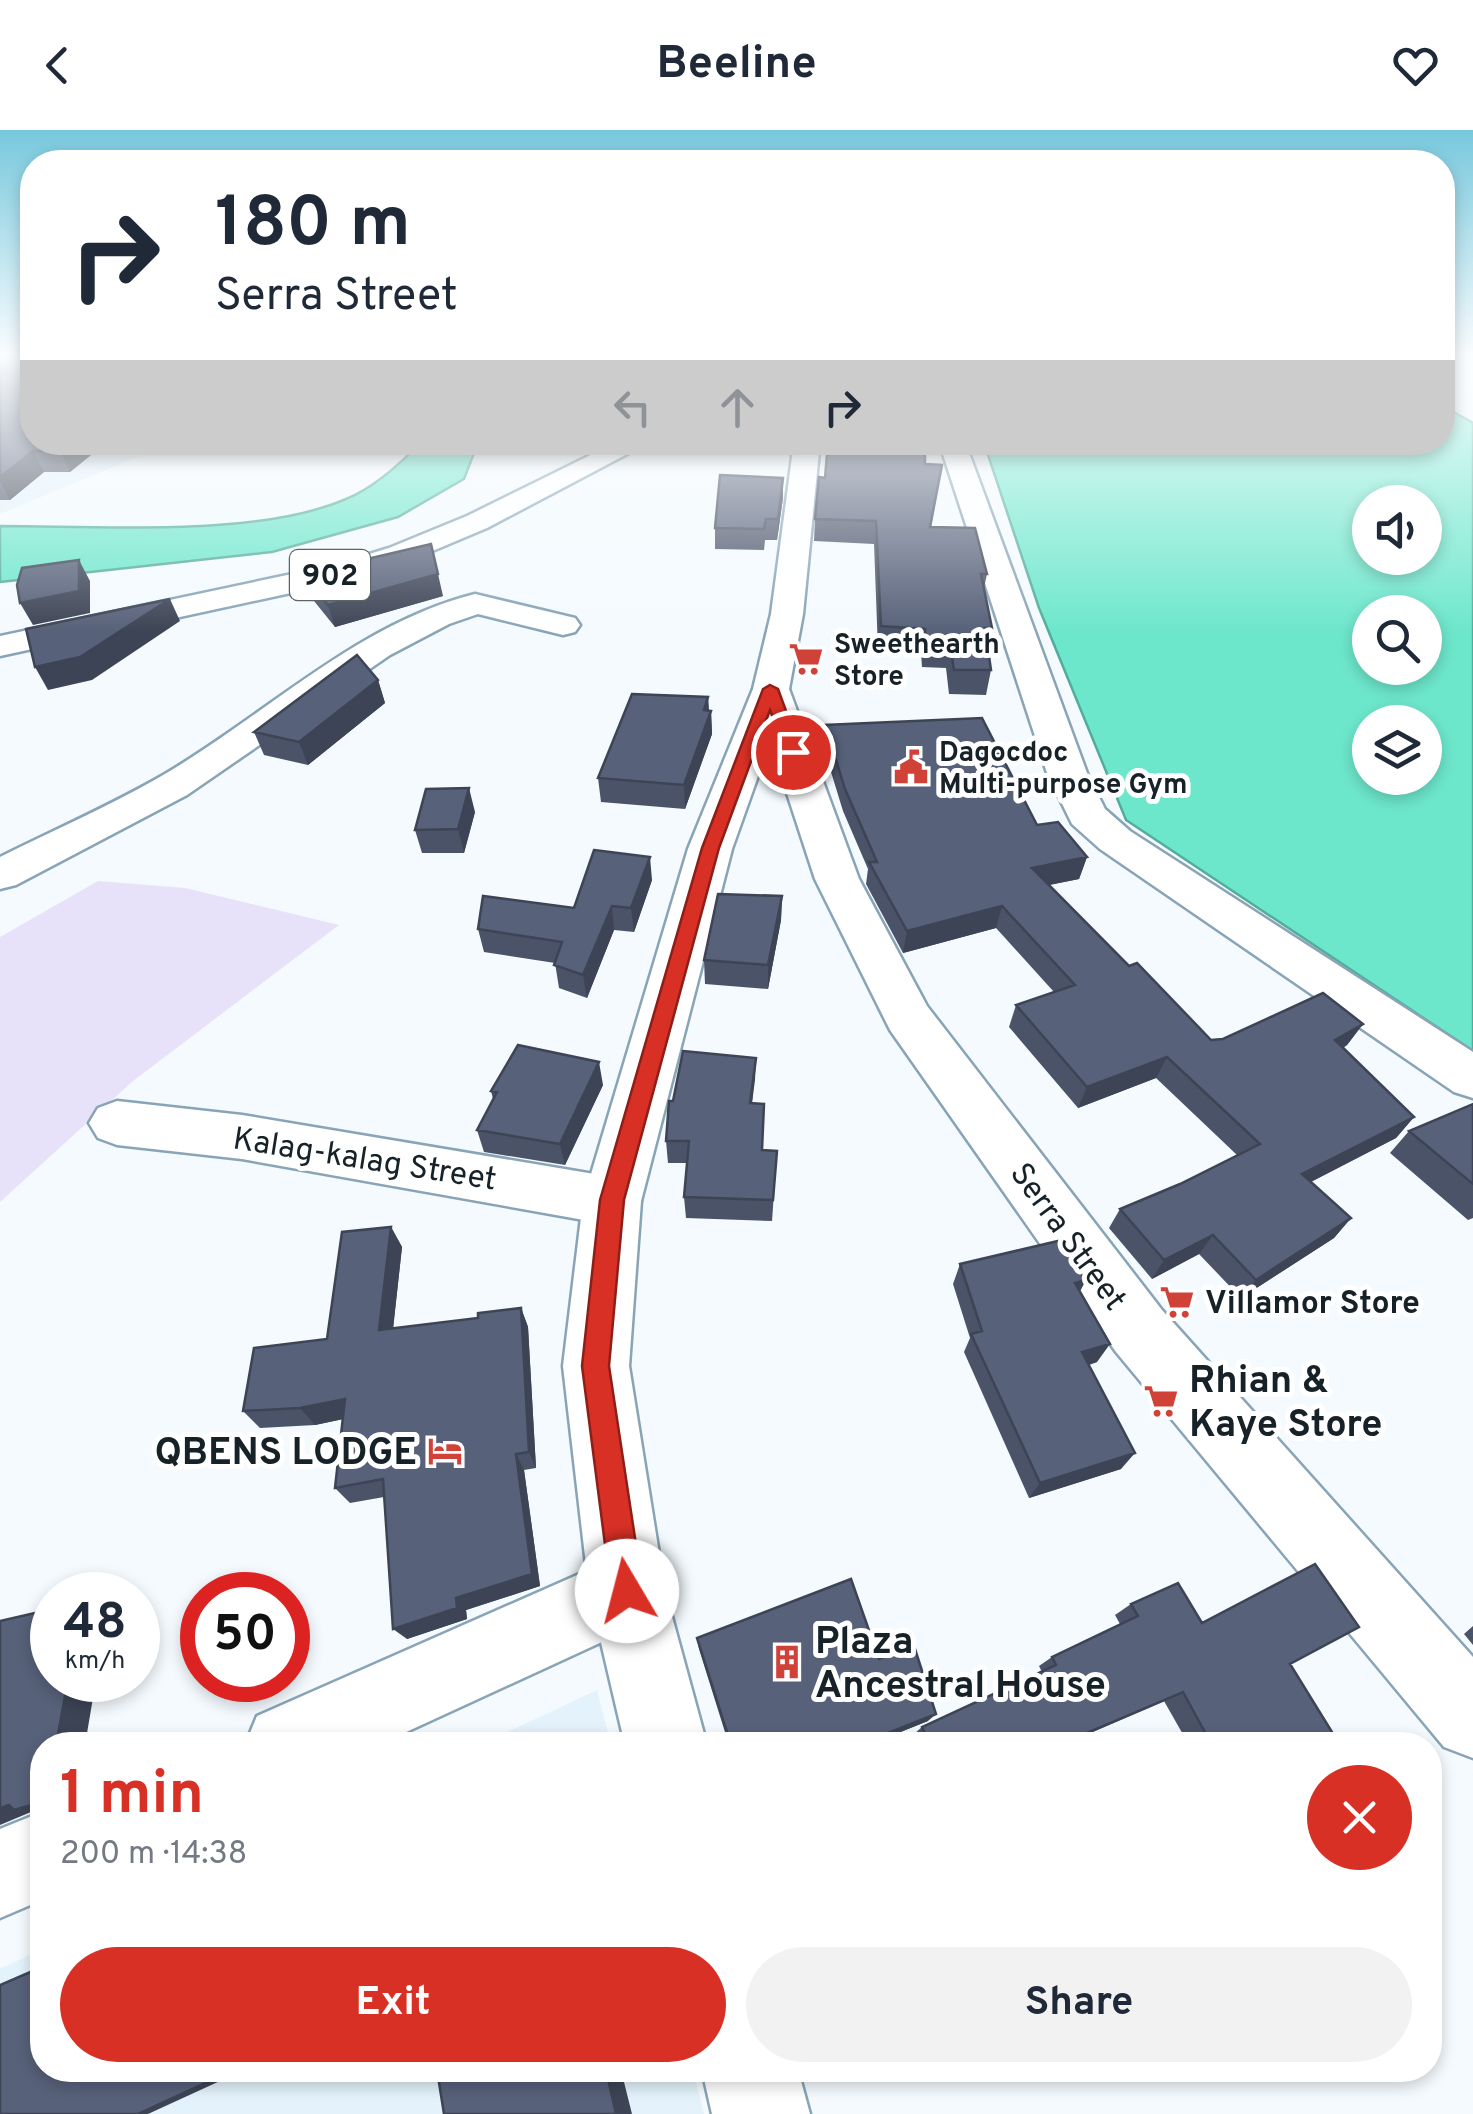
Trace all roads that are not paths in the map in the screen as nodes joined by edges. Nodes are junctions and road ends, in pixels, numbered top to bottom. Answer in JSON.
{"nodes":[{"id":1,"x":590,"y":455,"type":"edge"},
{"id":2,"x":609,"y":455,"type":"edge"},
{"id":3,"x":805,"y":455,"type":"edge"},
{"id":4,"x":957,"y":455,"type":"edge"},
{"id":5,"x":456,"y":525,"type":"junction"},
{"id":6,"x":563,"y":625,"type":"dead end"},
{"id":7,"x":3,"y":637,"type":"edge"},
{"id":8,"x":770,"y":689,"type":"junction"},
{"id":9,"x":0,"y":875,"type":"edge"},
{"id":10,"x":1473,"y":1078,"type":"edge"},
{"id":11,"x":117,"y":1124,"type":"dead end"},
{"id":12,"x":612,"y":1200,"type":"junction"},
{"id":13,"x":627,"y":1591,"type":"junction"},
{"id":14,"x":1473,"y":1718,"type":"edge"},
{"id":15,"x":315,"y":1732,"type":"edge"},
{"id":16,"x":663,"y":1732,"type":"edge"},
{"id":17,"x":30,"y":1860,"type":"edge"},
{"id":18,"x":0,"y":1874,"type":"edge"},
{"id":19,"x":753,"y":2082,"type":"edge"},
{"id":20,"x":761,"y":2114,"type":"edge"}],
"edges":[{"from":1,"to":5,"type":"main road","number":"902"},
{"from":2,"to":5,"type":"main road","number":"902"},
{"from":3,"to":8,"type":"main road"},
{"from":4,"to":10,"type":"main road"},
{"from":5,"to":7,"type":"main road","number":"902"},
{"from":6,"to":9,"type":"main road"},
{"from":8,"to":12,"type":"main road"},
{"from":8,"to":14,"type":"main road","name":"Serra Street"},
{"from":11,"to":12,"type":"main road","name":"Kalag-kalag Street"},
{"from":12,"to":13,"type":"main road"},
{"from":13,"to":15,"type":"main road"},
{"from":13,"to":16,"type":"main road"},
{"from":17,"to":18,"type":"main road"},
{"from":19,"to":20,"type":"main road"}]}
